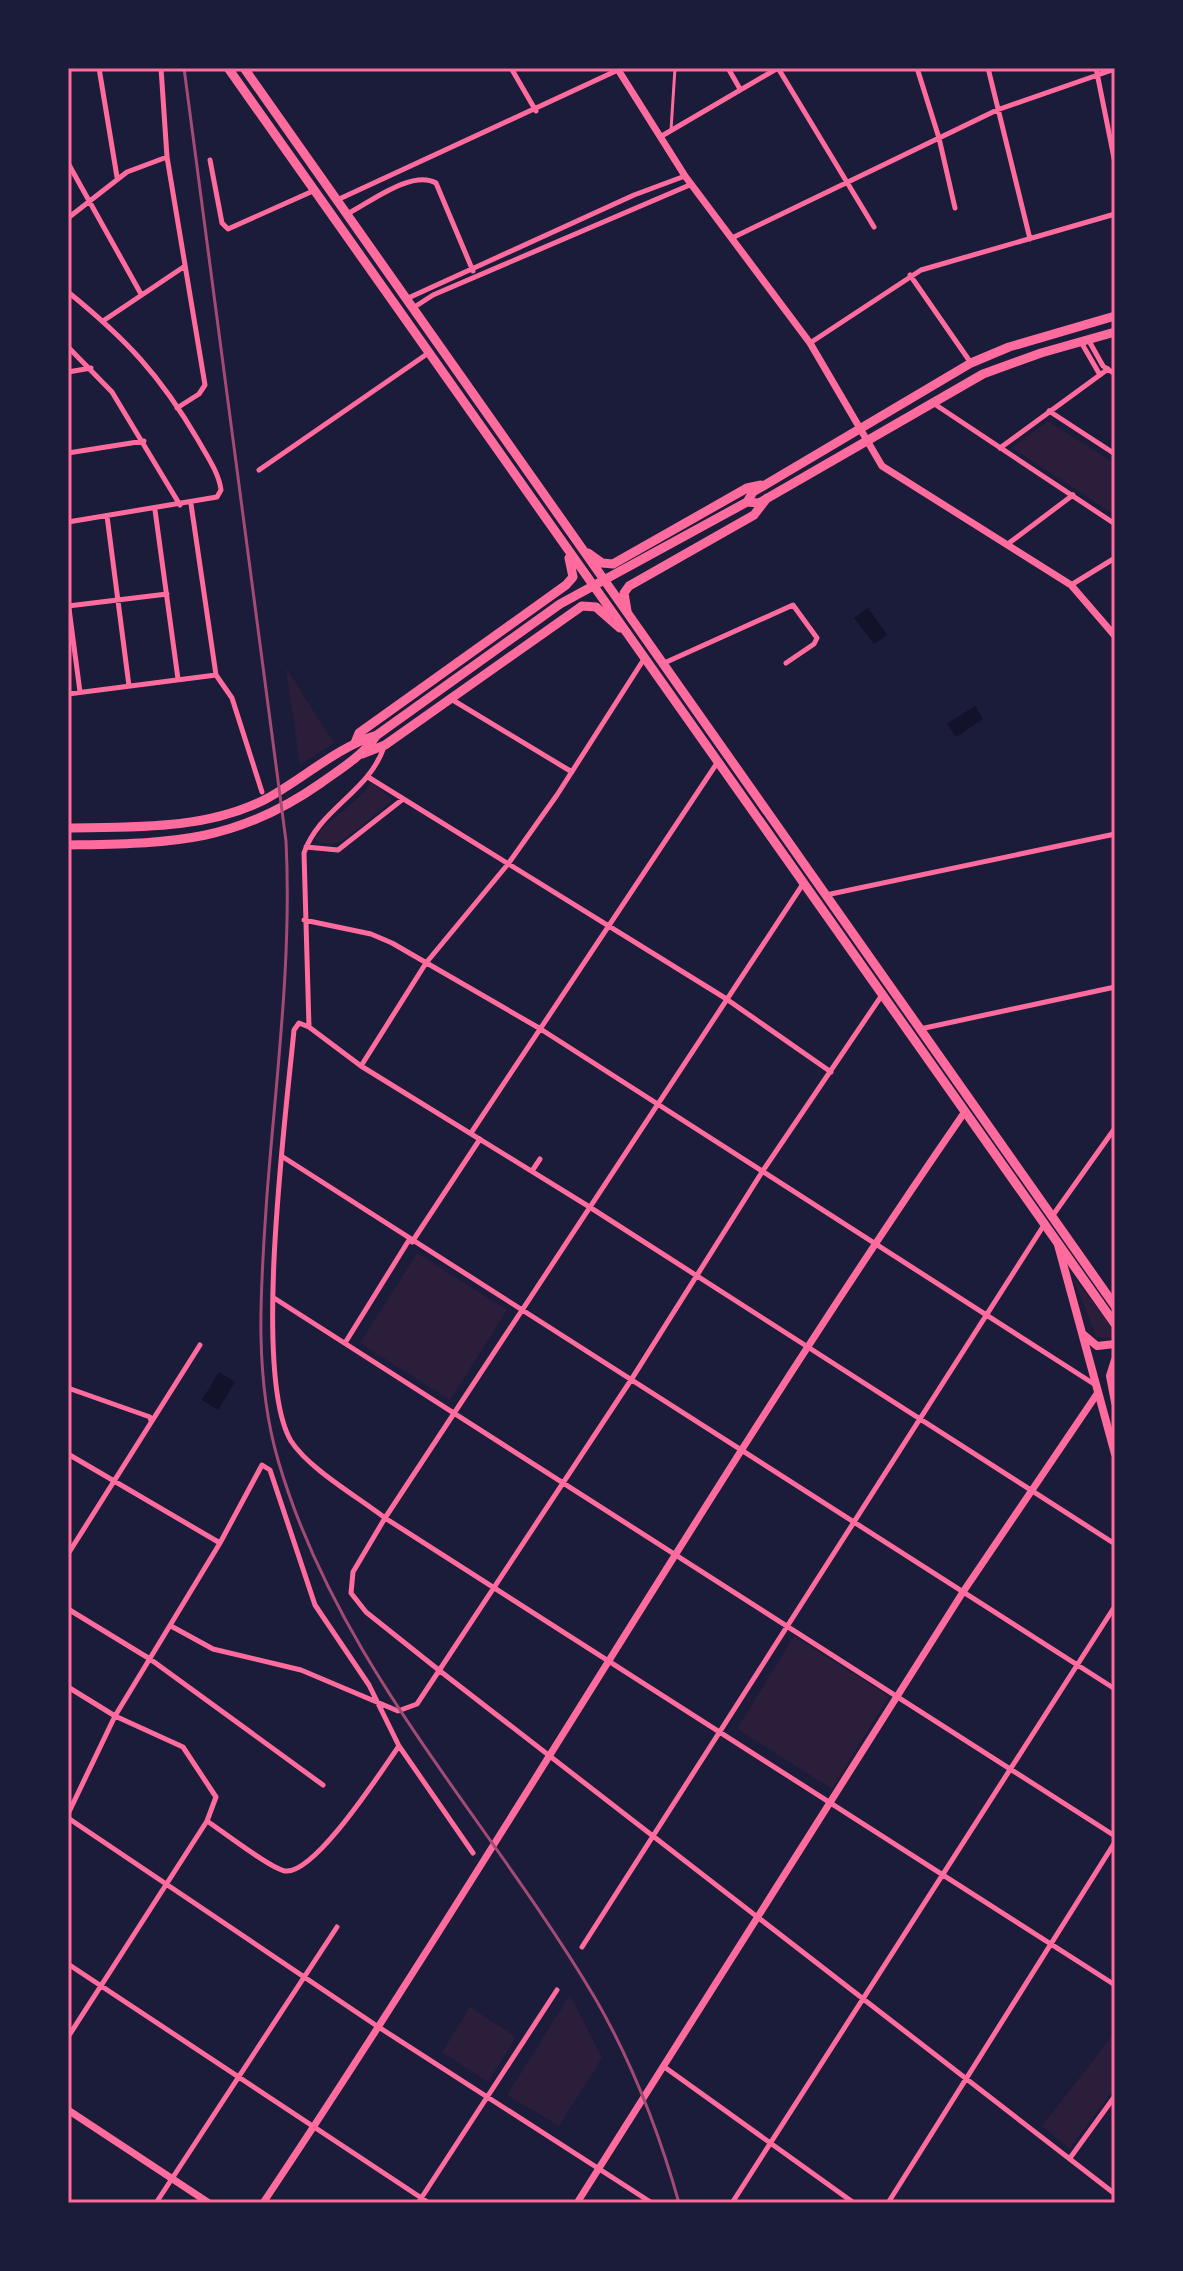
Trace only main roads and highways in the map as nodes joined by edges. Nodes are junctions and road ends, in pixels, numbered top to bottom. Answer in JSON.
{"nodes":[{"id":1,"x":228,"y":68,"type":"edge"},
{"id":2,"x":244,"y":68,"type":"edge"},
{"id":3,"x":1115,"y":316,"type":"edge"},
{"id":4,"x":1115,"y":332,"type":"edge"},
{"id":5,"x":764,"y":485,"type":"junction"},
{"id":6,"x":767,"y":498,"type":"junction"},
{"id":7,"x":747,"y":502,"type":"junction"},
{"id":8,"x":567,"y":549,"type":"junction"},
{"id":9,"x":583,"y":550,"type":"junction"},
{"id":10,"x":628,"y":616,"type":"junction"},
{"id":11,"x":624,"y":630,"type":"junction"},
{"id":12,"x":377,"y":735,"type":"junction"},
{"id":13,"x":355,"y":743,"type":"junction"},
{"id":14,"x":362,"y":754,"type":"junction"},
{"id":15,"x":68,"y":828,"type":"edge"},
{"id":16,"x":68,"y":845,"type":"edge"},
{"id":17,"x":1048,"y":1220,"type":"junction"},
{"id":18,"x":1057,"y":1244,"type":"junction"},
{"id":19,"x":1115,"y":1306,"type":"edge"},
{"id":20,"x":1115,"y":1324,"type":"edge"},
{"id":21,"x":1079,"y":1327,"type":"junction"},
{"id":22,"x":1115,"y":1344,"type":"edge"},
{"id":23,"x":1115,"y":1360,"type":"edge"},
{"id":24,"x":1115,"y":1402,"type":"edge"},
{"id":25,"x":1115,"y":1454,"type":"edge"}],
"edges":[{"from":1,"to":8,"type":"main road"},
{"from":2,"to":9,"type":"main road"},
{"from":3,"to":5,"type":"main road"},
{"from":4,"to":6,"type":"main road"},
{"from":5,"to":7,"type":"main road"},
{"from":5,"to":9,"type":"main road"},
{"from":6,"to":7,"type":"main road"},
{"from":6,"to":10,"type":"main road"},
{"from":7,"to":12,"type":"main road"},
{"from":8,"to":11,"type":"main road"},
{"from":8,"to":13,"type":"main road"},
{"from":9,"to":10,"type":"main road"},
{"from":10,"to":17,"type":"main road"},
{"from":11,"to":14,"type":"main road"},
{"from":11,"to":17,"type":"main road"},
{"from":12,"to":13,"type":"main road"},
{"from":12,"to":14,"type":"main road"},
{"from":13,"to":15,"type":"main road"},
{"from":14,"to":16,"type":"main road"},
{"from":17,"to":18,"type":"main road"},
{"from":17,"to":19,"type":"main road"},
{"from":18,"to":20,"type":"main road"},
{"from":18,"to":21,"type":"main road"},
{"from":21,"to":22,"type":"main road"},
{"from":21,"to":25,"type":"main road"},
{"from":23,"to":24,"type":"main road"}]}
